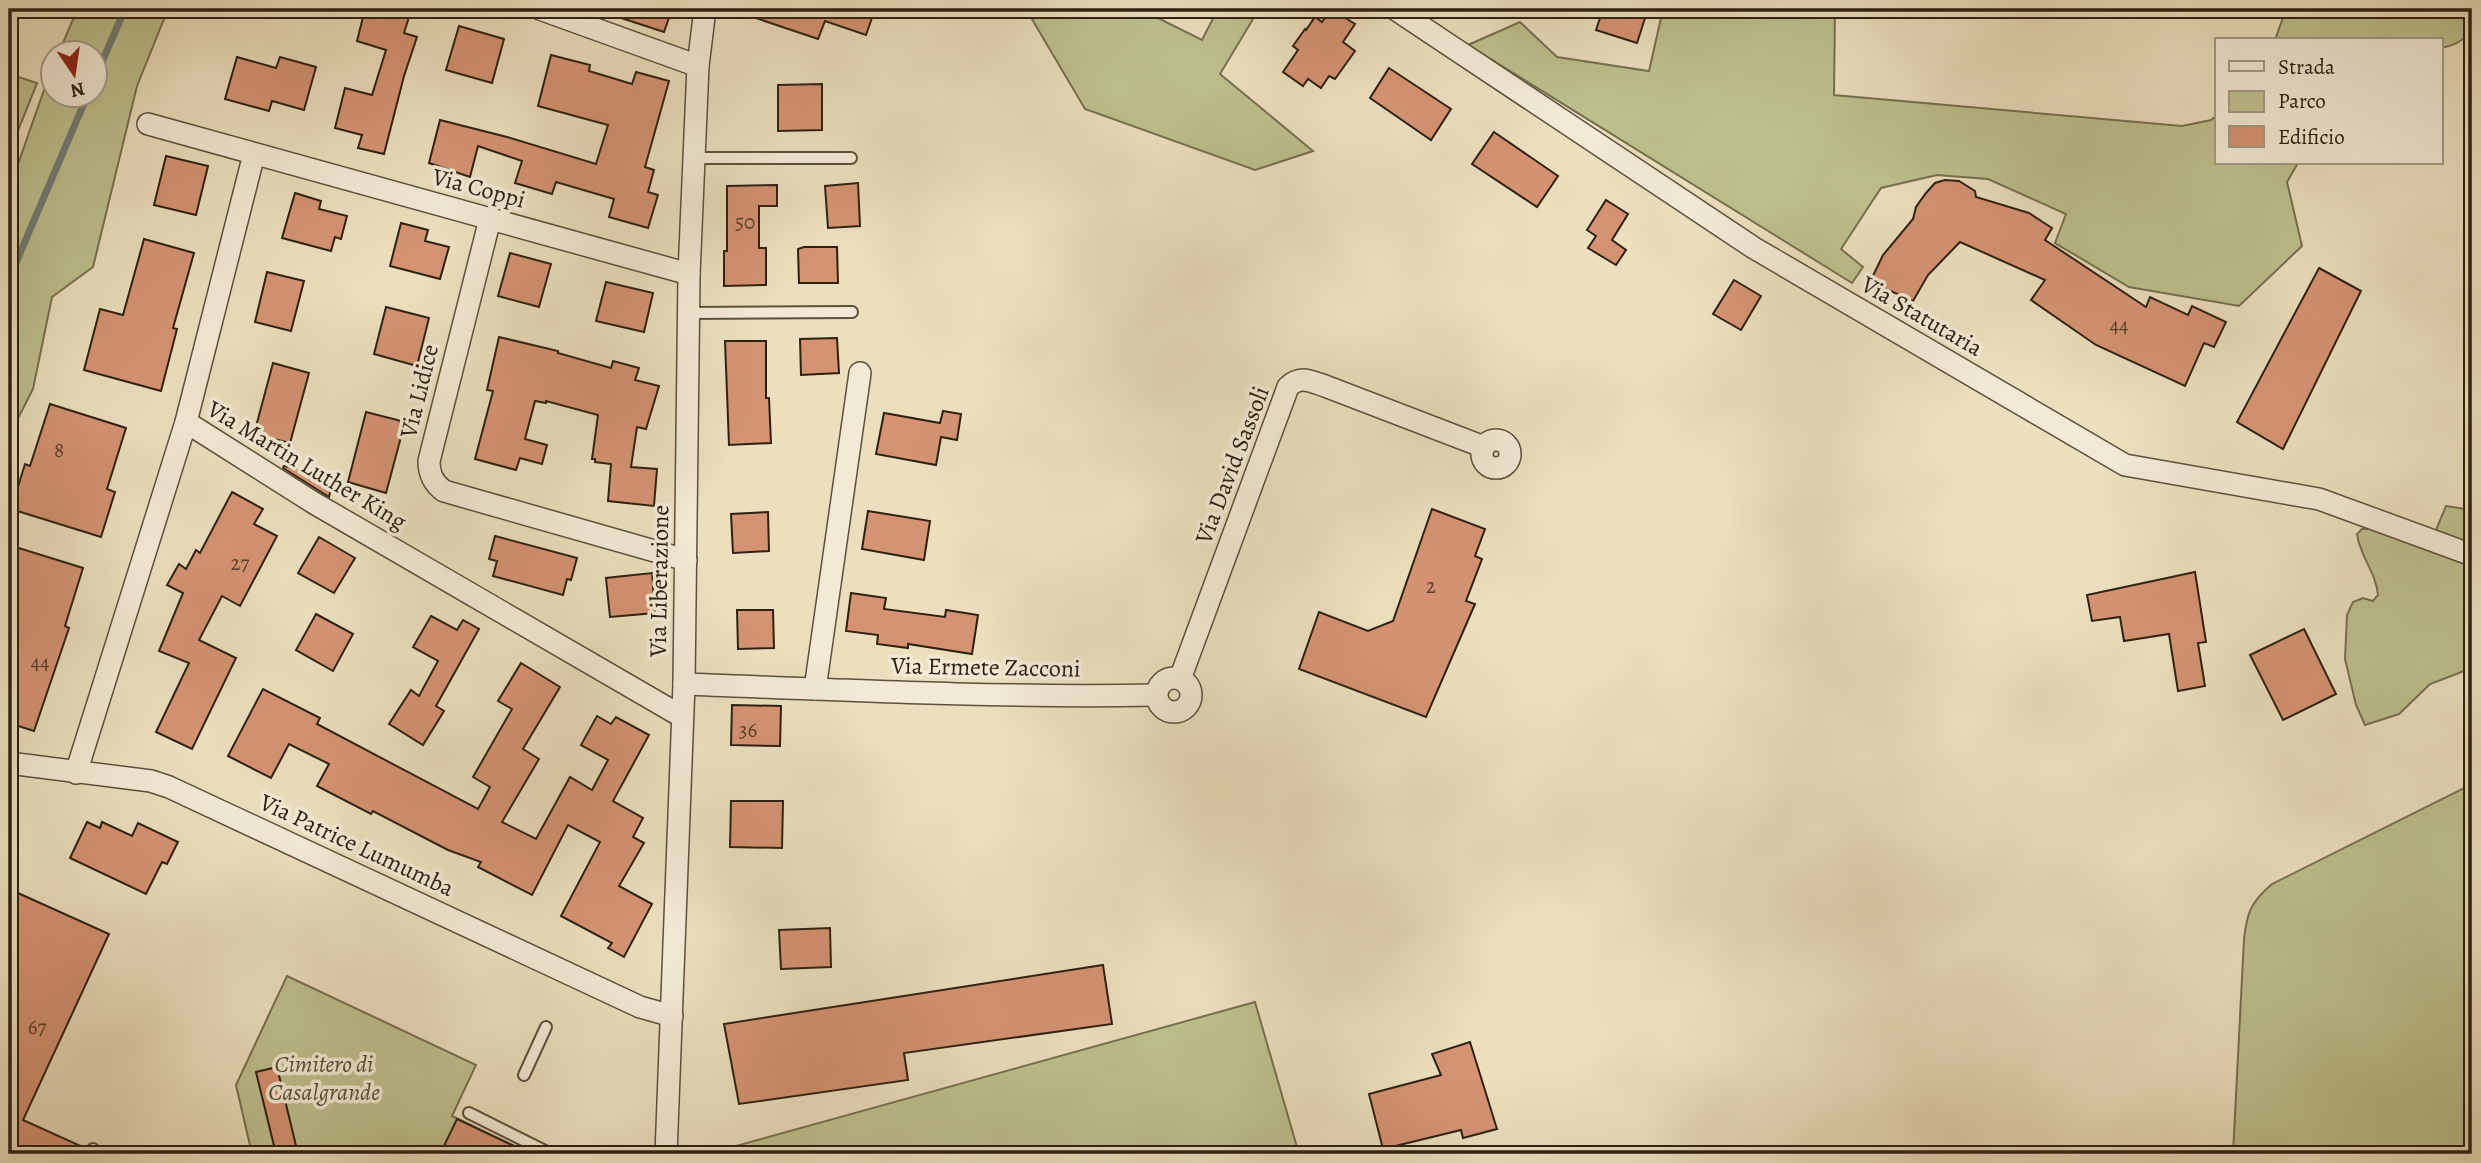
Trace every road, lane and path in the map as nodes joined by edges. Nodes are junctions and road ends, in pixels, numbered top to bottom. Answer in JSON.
{"nodes":[{"id":1,"x":540,"y":9,"type":"edge"},
{"id":2,"x":705,"y":9,"type":"edge"},
{"id":3,"x":1395,"y":9,"type":"edge"},
{"id":4,"x":698,"y":65,"type":"junction"},
{"id":5,"x":148,"y":124,"type":"dead end"},
{"id":6,"x":254,"y":154,"type":"junction"},
{"id":7,"x":695,"y":158,"type":"junction"},
{"id":8,"x":851,"y":158,"type":"dead end"},
{"id":9,"x":490,"y":219,"type":"junction"},
{"id":10,"x":689,"y":274,"type":"junction"},
{"id":11,"x":852,"y":312,"type":"dead end"},
{"id":12,"x":688,"y":313,"type":"junction"},
{"id":13,"x":860,"y":373,"type":"dead end"},
{"id":14,"x":186,"y":422,"type":"junction"},
{"id":15,"x":1484,"y":447,"type":"dead end"},
{"id":16,"x":2472,"y":555,"type":"edge"},
{"id":17,"x":686,"y":560,"type":"junction"},
{"id":18,"x":1180,"y":679,"type":"junction"},
{"id":19,"x":684,"y":684,"type":"junction"},
{"id":20,"x":815,"y":689,"type":"junction"},
{"id":21,"x":1156,"y":695,"type":"junction"},
{"id":22,"x":681,"y":716,"type":"junction"},
{"id":23,"x":9,"y":764,"type":"edge"},
{"id":24,"x":76,"y":773,"type":"junction"},
{"id":25,"x":672,"y":1016,"type":"junction"},
{"id":26,"x":546,"y":1027,"type":"dead end"},
{"id":27,"x":524,"y":1075,"type":"dead end"},
{"id":28,"x":469,"y":1113,"type":"dead end"},
{"id":29,"x":551,"y":1154,"type":"edge"},
{"id":30,"x":666,"y":1154,"type":"edge"}],
"edges":[{"from":1,"to":4,"type":"street"},
{"from":2,"to":4,"type":"street","name":"Via Liberazione"},
{"from":3,"to":16,"type":"street","name":"Via Statutaria"},
{"from":4,"to":7,"type":"street","name":"Via Liberazione"},
{"from":5,"to":6,"type":"street","name":"Via Coppi"},
{"from":6,"to":9,"type":"street","name":"Via Coppi"},
{"from":6,"to":14,"type":"street"},
{"from":7,"to":8,"type":"lane"},
{"from":7,"to":10,"type":"street","name":"Via Liberazione"},
{"from":9,"to":10,"type":"street","name":"Via Coppi"},
{"from":9,"to":17,"type":"street","name":"Via Lidice"},
{"from":10,"to":12,"type":"street","name":"Via Liberazione"},
{"from":11,"to":12,"type":"lane"},
{"from":12,"to":17,"type":"street","name":"Via Liberazione"},
{"from":13,"to":20,"type":"street"},
{"from":14,"to":22,"type":"street","name":"Via Martin Luther King"},
{"from":14,"to":24,"type":"street","name":"Via Martin Luther King"},
{"from":15,"to":18,"type":"street","name":"Via David Sassoli"},
{"from":17,"to":19,"type":"street","name":"Via Liberazione"},
{"from":18,"to":21,"type":"street"},
{"from":18,"to":21,"type":"street"},
{"from":19,"to":20,"type":"street","name":"Via Ermete Zacconi"},
{"from":19,"to":22,"type":"street","name":"Via Liberazione"},
{"from":20,"to":21,"type":"street","name":"Via Ermete Zacconi"},
{"from":22,"to":25,"type":"street","name":"Via Liberazione"},
{"from":23,"to":24,"type":"street","name":"Via Patrice Lumumba"},
{"from":24,"to":25,"type":"street","name":"Via Patrice Lumumba"},
{"from":25,"to":30,"type":"street","name":"Via Liberazione"},
{"from":26,"to":27,"type":"lane"},
{"from":28,"to":29,"type":"lane"}]}
